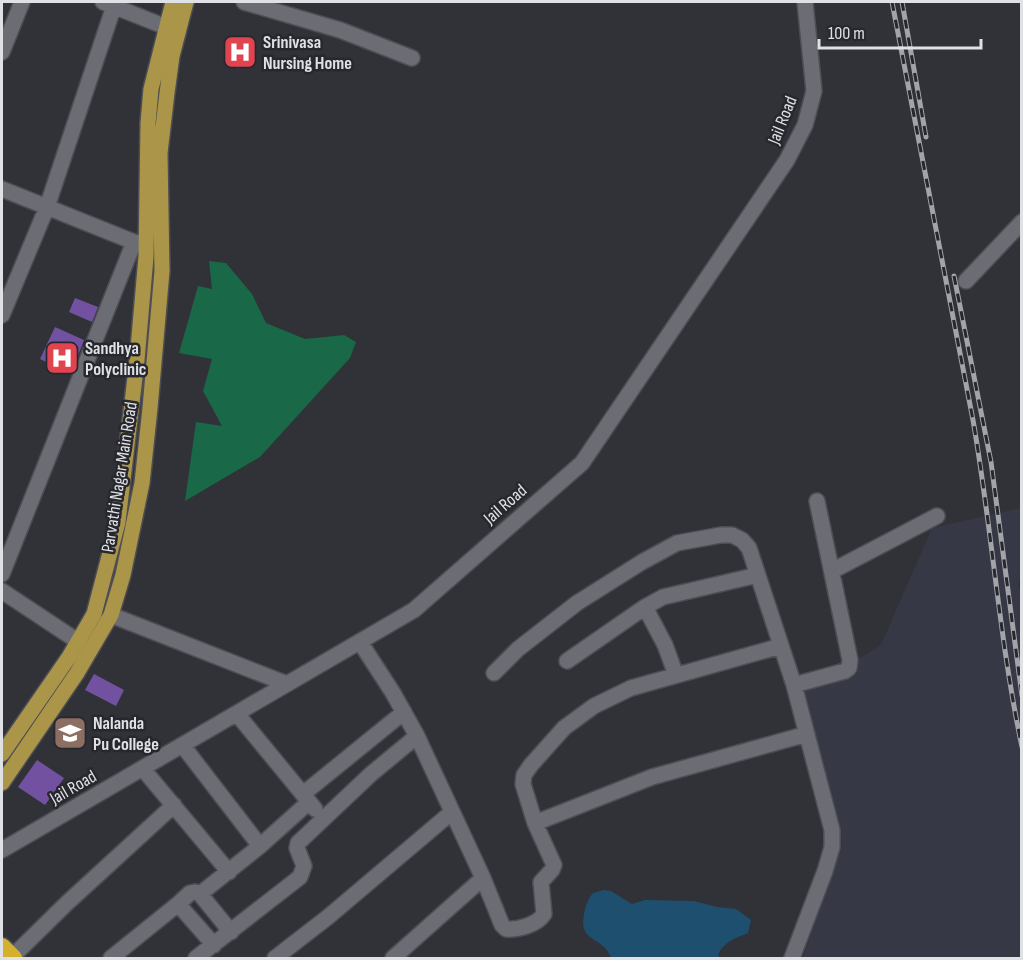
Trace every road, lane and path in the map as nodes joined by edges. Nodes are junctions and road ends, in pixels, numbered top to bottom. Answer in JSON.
{"nodes":[{"id":1,"x":22,"y":2,"type":"edge"},
{"id":2,"x":173,"y":2,"type":"edge"},
{"id":3,"x":186,"y":2,"type":"edge"},
{"id":4,"x":244,"y":2,"type":"edge"},
{"id":5,"x":805,"y":2,"type":"edge"},
{"id":6,"x":109,"y":4,"type":"edge"},
{"id":7,"x":166,"y":27,"type":"junction"},
{"id":8,"x":2,"y":52,"type":"edge"},
{"id":9,"x":412,"y":58,"type":"dead end"},
{"id":10,"x":2,"y":189,"type":"edge"},
{"id":11,"x":46,"y":207,"type":"junction"},
{"id":12,"x":1022,"y":222,"type":"edge"},
{"id":13,"x":140,"y":243,"type":"junction"},
{"id":14,"x":162,"y":252,"type":"junction"},
{"id":15,"x":966,"y":281,"type":"dead end"},
{"id":16,"x":2,"y":315,"type":"edge"},
{"id":17,"x":817,"y":501,"type":"dead end"},
{"id":18,"x":937,"y":516,"type":"dead end"},
{"id":19,"x":832,"y":571,"type":"junction"},
{"id":20,"x":2,"y":574,"type":"edge"},
{"id":21,"x":758,"y":574,"type":"junction"},
{"id":22,"x":2,"y":591,"type":"edge"},
{"id":23,"x":645,"y":607,"type":"junction"},
{"id":24,"x":111,"y":615,"type":"junction"},
{"id":25,"x":360,"y":642,"type":"junction"},
{"id":26,"x":84,"y":646,"type":"junction"},
{"id":27,"x":781,"y":646,"type":"junction"},
{"id":28,"x":567,"y":661,"type":"dead end"},
{"id":29,"x":494,"y":673,"type":"dead end"},
{"id":30,"x":676,"y":675,"type":"junction"},
{"id":31,"x":288,"y":684,"type":"junction"},
{"id":32,"x":794,"y":685,"type":"junction"},
{"id":33,"x":404,"y":712,"type":"junction"},
{"id":34,"x":237,"y":714,"type":"junction"},
{"id":35,"x":807,"y":734,"type":"junction"},
{"id":36,"x":417,"y":736,"type":"junction"},
{"id":37,"x":183,"y":746,"type":"junction"},
{"id":38,"x":2,"y":754,"type":"edge"},
{"id":39,"x":143,"y":769,"type":"junction"},
{"id":40,"x":2,"y":783,"type":"edge"},
{"id":41,"x":306,"y":798,"type":"junction"},
{"id":42,"x":174,"y":806,"type":"junction"},
{"id":43,"x":452,"y":812,"type":"junction"},
{"id":44,"x":323,"y":819,"type":"junction"},
{"id":45,"x":535,"y":823,"type":"junction"},
{"id":46,"x":260,"y":846,"type":"junction"},
{"id":47,"x":2,"y":850,"type":"edge"},
{"id":48,"x":229,"y":872,"type":"junction"},
{"id":49,"x":483,"y":878,"type":"junction"},
{"id":50,"x":200,"y":894,"type":"junction"},
{"id":51,"x":178,"y":904,"type":"junction"},
{"id":52,"x":231,"y":932,"type":"junction"},
{"id":53,"x":214,"y":945,"type":"junction"},
{"id":54,"x":9,"y":954,"type":"edge"},
{"id":55,"x":111,"y":958,"type":"edge"},
{"id":56,"x":196,"y":958,"type":"edge"},
{"id":57,"x":275,"y":958,"type":"edge"},
{"id":58,"x":393,"y":958,"type":"edge"},
{"id":59,"x":792,"y":958,"type":"edge"}],
"edges":[{"from":1,"to":8,"type":"street"},
{"from":2,"to":7,"type":"main road","name":"Parvathi Nagar Main Road"},
{"from":3,"to":14,"type":"main road","name":"Parvathi Nagar Main Road"},
{"from":4,"to":9,"type":"street"},
{"from":5,"to":25,"type":"street","name":"Jail Road"},
{"from":6,"to":7,"type":"street"},
{"from":6,"to":11,"type":"street"},
{"from":7,"to":13,"type":"main road","name":"Parvathi Nagar Main Road"},
{"from":10,"to":11,"type":"street"},
{"from":11,"to":13,"type":"street"},
{"from":11,"to":16,"type":"street"},
{"from":12,"to":15,"type":"street"},
{"from":13,"to":14,"type":"street"},
{"from":13,"to":20,"type":"street"},
{"from":13,"to":26,"type":"main road","name":"Parvathi Nagar Main Road"},
{"from":14,"to":24,"type":"main road","name":"Parvathi Nagar Main Road"},
{"from":17,"to":19,"type":"street"},
{"from":18,"to":19,"type":"street"},
{"from":19,"to":32,"type":"street"},
{"from":21,"to":23,"type":"street"},
{"from":21,"to":27,"type":"street"},
{"from":21,"to":29,"type":"street"},
{"from":22,"to":26,"type":"street"},
{"from":23,"to":28,"type":"street"},
{"from":23,"to":30,"type":"street"},
{"from":24,"to":26,"type":"main road","name":"Parvathi Nagar Main Road"},
{"from":24,"to":31,"type":"street"},
{"from":25,"to":31,"type":"street","name":"Jail Road"},
{"from":25,"to":33,"type":"street"},
{"from":26,"to":38,"type":"main road","name":"Parvathi Nagar Main Road"},
{"from":26,"to":40,"type":"main road","name":"Parvathi Nagar Main Road"},
{"from":27,"to":30,"type":"street"},
{"from":27,"to":32,"type":"street"},
{"from":30,"to":45,"type":"street"},
{"from":31,"to":34,"type":"street","name":"Jail Road"},
{"from":32,"to":35,"type":"street"},
{"from":33,"to":36,"type":"street"},
{"from":33,"to":41,"type":"street"},
{"from":34,"to":37,"type":"street","name":"Jail Road"},
{"from":34,"to":41,"type":"street"},
{"from":35,"to":45,"type":"street"},
{"from":35,"to":59,"type":"street"},
{"from":36,"to":43,"type":"street"},
{"from":36,"to":44,"type":"street"},
{"from":37,"to":39,"type":"street","name":"Jail Road"},
{"from":37,"to":46,"type":"street"},
{"from":39,"to":42,"type":"street"},
{"from":39,"to":47,"type":"street","name":"Jail Road"},
{"from":41,"to":44,"type":"street"},
{"from":41,"to":46,"type":"street"},
{"from":42,"to":48,"type":"street"},
{"from":42,"to":54,"type":"street"},
{"from":43,"to":49,"type":"street"},
{"from":43,"to":57,"type":"street"},
{"from":44,"to":52,"type":"street"},
{"from":45,"to":49,"type":"street"},
{"from":46,"to":48,"type":"street"},
{"from":48,"to":50,"type":"street"},
{"from":49,"to":58,"type":"street"},
{"from":50,"to":51,"type":"street"},
{"from":50,"to":52,"type":"street"},
{"from":51,"to":53,"type":"street"},
{"from":51,"to":55,"type":"street"},
{"from":52,"to":53,"type":"street"},
{"from":53,"to":56,"type":"street"}]}
